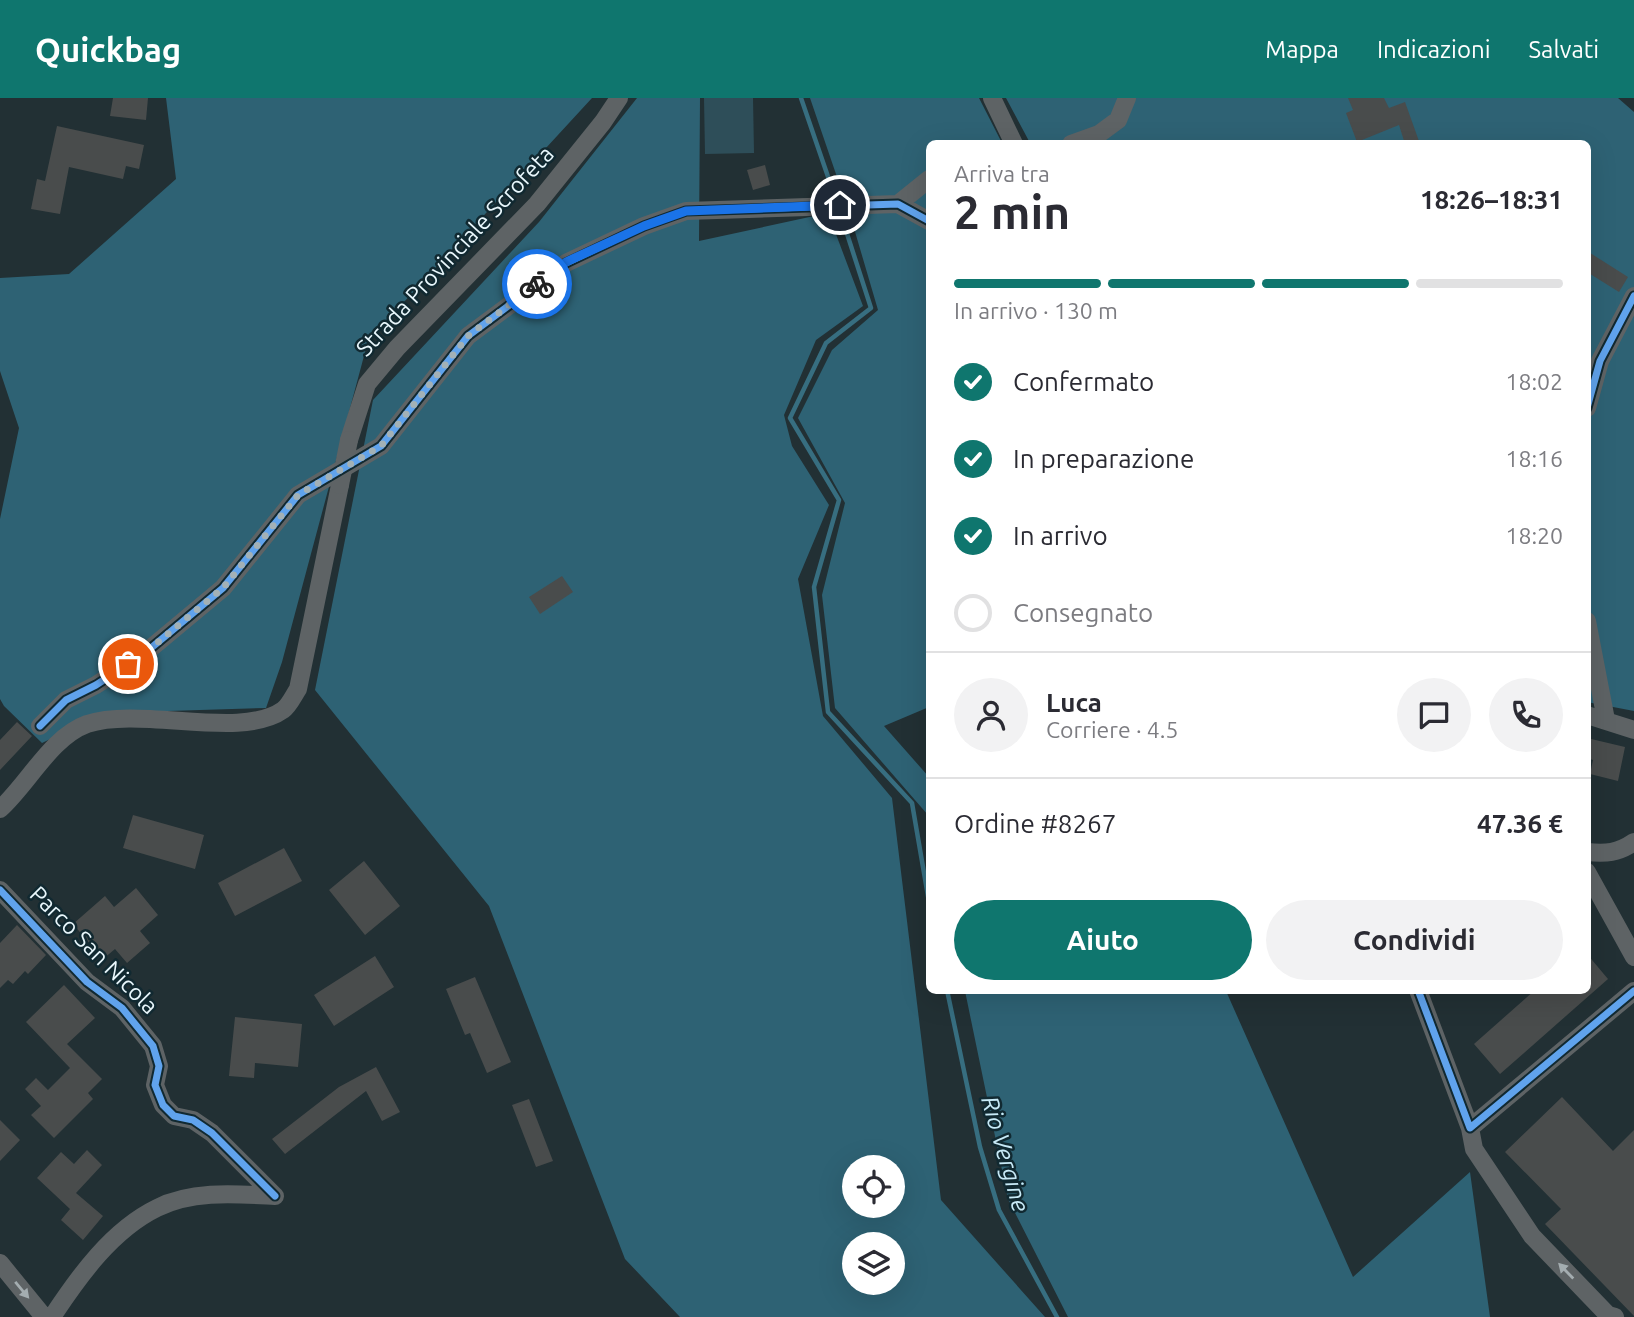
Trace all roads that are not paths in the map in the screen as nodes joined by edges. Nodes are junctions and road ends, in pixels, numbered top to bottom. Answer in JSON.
{"nodes":[{"id":1,"x":619,"y":98,"type":"edge"},
{"id":2,"x":992,"y":98,"type":"edge"},
{"id":3,"x":1127,"y":98,"type":"edge"},
{"id":4,"x":1012,"y":140,"type":"edge"},
{"id":5,"x":1082,"y":140,"type":"edge"},
{"id":6,"x":926,"y":181,"type":"edge"},
{"id":7,"x":898,"y":204,"type":"junction"},
{"id":8,"x":926,"y":219,"type":"edge"},
{"id":9,"x":1634,"y":296,"type":"edge"},
{"id":10,"x":1591,"y":394,"type":"edge"},
{"id":11,"x":1591,"y":642,"type":"edge"},
{"id":12,"x":1591,"y":716,"type":"edge"},
{"id":13,"x":1606,"y":720,"type":"junction"},
{"id":14,"x":40,"y":726,"type":"dead end"},
{"id":15,"x":1634,"y":730,"type":"edge"},
{"id":16,"x":1,"y":810,"type":"edge"},
{"id":17,"x":1634,"y":842,"type":"edge"},
{"id":18,"x":1591,"y":852,"type":"edge"},
{"id":19,"x":1591,"y":879,"type":"edge"},
{"id":20,"x":0,"y":890,"type":"edge"},
{"id":21,"x":1634,"y":957,"type":"edge"},
{"id":22,"x":1634,"y":992,"type":"edge"},
{"id":23,"x":1420,"y":994,"type":"edge"},
{"id":24,"x":1470,"y":1128,"type":"junction"},
{"id":25,"x":0,"y":1263,"type":"edge"},
{"id":26,"x":44,"y":1317,"type":"edge"},
{"id":27,"x":52,"y":1317,"type":"edge"},
{"id":28,"x":1615,"y":1317,"type":"edge"}],
"edges":[{"from":1,"to":16,"type":"street","name":"Strada Provinciale Scrofeta","bridge":true},
{"from":2,"to":4,"type":"street"},
{"from":3,"to":5,"type":"street"},
{"from":6,"to":7,"type":"street"},
{"from":7,"to":8,"type":"street"},
{"from":7,"to":14,"type":"street"},
{"from":9,"to":10,"type":"street"},
{"from":11,"to":13,"type":"street"},
{"from":12,"to":13,"type":"street"},
{"from":13,"to":15,"type":"street"},
{"from":17,"to":18,"type":"street"},
{"from":19,"to":21,"type":"street"},
{"from":20,"to":27,"type":"street","name":"Parco San Nicola"},
{"from":22,"to":24,"type":"street"},
{"from":23,"to":24,"type":"street"},
{"from":28,"to":24,"type":"street","one_way":true},
{"from":25,"to":26,"type":"street","one_way":true}]}
